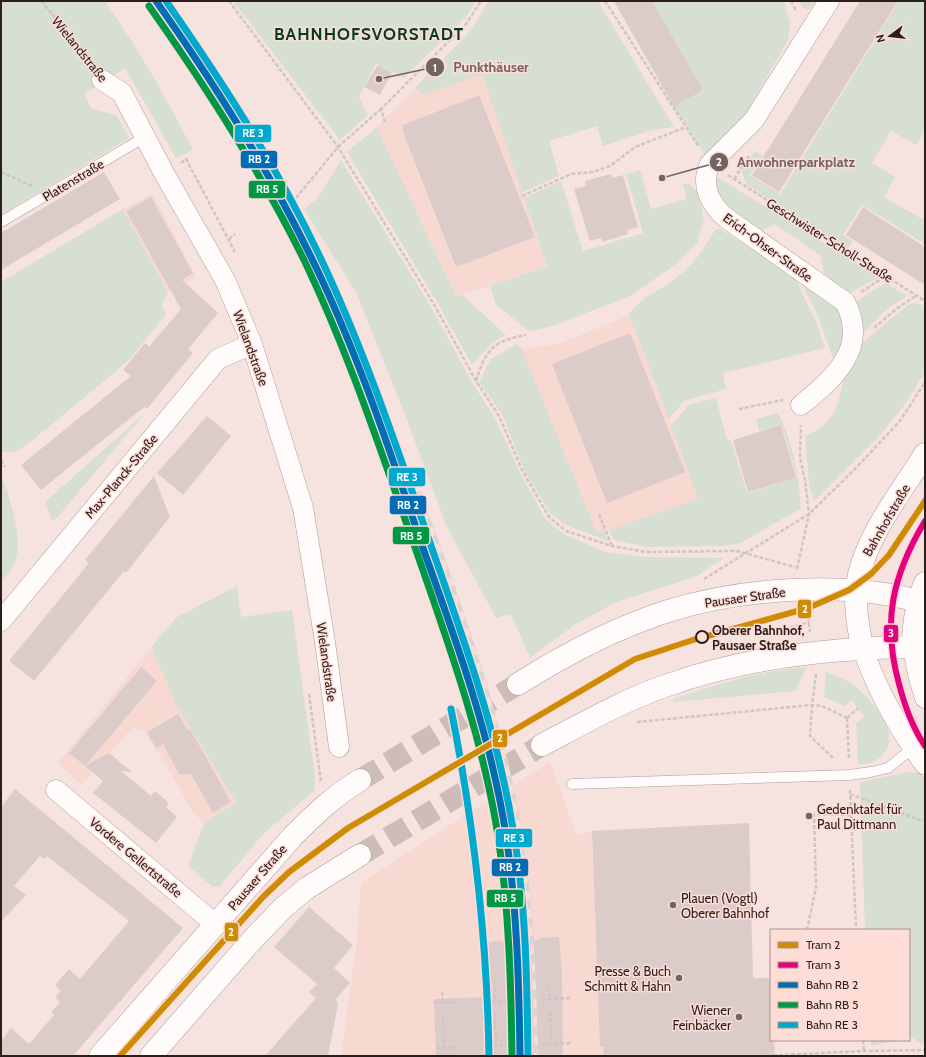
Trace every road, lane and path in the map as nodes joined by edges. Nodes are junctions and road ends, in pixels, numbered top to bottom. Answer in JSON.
{"nodes":[{"id":1,"x":41,"y":1,"type":"edge"},
{"id":2,"x":229,"y":1,"type":"edge"},
{"id":3,"x":481,"y":1,"type":"edge"},
{"id":4,"x":605,"y":1,"type":"edge"},
{"id":5,"x":829,"y":1,"type":"edge"},
{"id":6,"x":102,"y":80,"type":"joint"},
{"id":7,"x":381,"y":108,"type":"junction"},
{"id":8,"x":385,"y":122,"type":"dead end"},
{"id":9,"x":686,"y":127,"type":"junction"},
{"id":10,"x":145,"y":137,"type":"junction"},
{"id":11,"x":338,"y":147,"type":"junction"},
{"id":12,"x":186,"y":159,"type":"dead end"},
{"id":13,"x":710,"y":164,"type":"junction"},
{"id":14,"x":1,"y":172,"type":"edge"},
{"id":15,"x":522,"y":196,"type":"dead end"},
{"id":16,"x":42,"y":198,"type":"junction"},
{"id":17,"x":296,"y":198,"type":"dead end"},
{"id":18,"x":1,"y":222,"type":"edge"},
{"id":19,"x":235,"y":234,"type":"dead end"},
{"id":20,"x":886,"y":276,"type":"junction"},
{"id":21,"x":917,"y":295,"type":"junction"},
{"id":22,"x":925,"y":300,"type":"edge"},
{"id":23,"x":844,"y":302,"type":"junction"},
{"id":24,"x":526,"y":334,"type":"dead end"},
{"id":25,"x":252,"y":344,"type":"junction"},
{"id":26,"x":850,"y":350,"type":"junction"},
{"id":27,"x":476,"y":381,"type":"junction"},
{"id":28,"x":925,"y":382,"type":"edge"},
{"id":29,"x":801,"y":405,"type":"junction"},
{"id":30,"x":738,"y":409,"type":"dead end"},
{"id":31,"x":925,"y":454,"type":"edge"},
{"id":32,"x":1,"y":460,"type":"edge"},
{"id":33,"x":4,"y":467,"type":"dead end"},
{"id":34,"x":598,"y":514,"type":"dead end"},
{"id":35,"x":809,"y":514,"type":"junction"},
{"id":36,"x":612,"y":546,"type":"junction"},
{"id":37,"x":745,"y":554,"type":"junction"},
{"id":38,"x":797,"y":567,"type":"junction"},
{"id":39,"x":704,"y":579,"type":"dead end"},
{"id":40,"x":802,"y":590,"type":"junction"},
{"id":41,"x":856,"y":591,"type":"junction"},
{"id":42,"x":923,"y":595,"type":"edge"},
{"id":43,"x":1,"y":622,"type":"edge"},
{"id":44,"x":809,"y":622,"type":"junction"},
{"id":45,"x":778,"y":631,"type":"dead end"},
{"id":46,"x":919,"y":647,"type":"edge"},
{"id":47,"x":862,"y":649,"type":"junction"},
{"id":48,"x":814,"y":653,"type":"junction"},
{"id":49,"x":518,"y":684,"type":"tunnel mouth"},
{"id":50,"x":308,"y":687,"type":"dead end"},
{"id":51,"x":925,"y":698,"type":"edge"},
{"id":52,"x":812,"y":705,"type":"junction"},
{"id":53,"x":858,"y":708,"type":"dead end"},
{"id":54,"x":847,"y":718,"type":"junction"},
{"id":55,"x":633,"y":723,"type":"dead end"},
{"id":56,"x":542,"y":745,"type":"tunnel mouth"},
{"id":57,"x":339,"y":747,"type":"dead end"},
{"id":58,"x":913,"y":748,"type":"junction"},
{"id":59,"x":925,"y":765,"type":"edge"},
{"id":60,"x":849,"y":775,"type":"junction"},
{"id":61,"x":360,"y":780,"type":"tunnel mouth"},
{"id":62,"x":572,"y":784,"type":"dead end"},
{"id":63,"x":321,"y":788,"type":"dead end"},
{"id":64,"x":56,"y":790,"type":"dead end"},
{"id":65,"x":850,"y":794,"type":"junction"},
{"id":66,"x":850,"y":814,"type":"junction"},
{"id":67,"x":925,"y":822,"type":"edge"},
{"id":68,"x":360,"y":855,"type":"tunnel mouth"},
{"id":69,"x":215,"y":924,"type":"junction"},
{"id":70,"x":807,"y":929,"type":"edge"},
{"id":71,"x":856,"y":929,"type":"edge"},
{"id":72,"x":549,"y":987,"type":"dead end"},
{"id":73,"x":495,"y":988,"type":"dead end"},
{"id":74,"x":442,"y":992,"type":"dead end"},
{"id":75,"x":570,"y":998,"type":"dead end"},
{"id":76,"x":515,"y":1000,"type":"dead end"},
{"id":77,"x":542,"y":1000,"type":"dead end"},
{"id":78,"x":550,"y":1000,"type":"junction"},
{"id":79,"x":486,"y":1001,"type":"dead end"},
{"id":80,"x":495,"y":1001,"type":"junction"},
{"id":81,"x":457,"y":1002,"type":"dead end"},
{"id":82,"x":434,"y":1003,"type":"dead end"},
{"id":83,"x":443,"y":1003,"type":"junction"},
{"id":84,"x":550,"y":1012,"type":"dead end"},
{"id":85,"x":495,"y":1014,"type":"dead end"},
{"id":86,"x":443,"y":1015,"type":"dead end"},
{"id":87,"x":863,"y":1041,"type":"edge"},
{"id":88,"x":571,"y":1043,"type":"dead end"},
{"id":89,"x":542,"y":1044,"type":"dead end"},
{"id":90,"x":551,"y":1044,"type":"junction"},
{"id":91,"x":516,"y":1045,"type":"dead end"},
{"id":92,"x":488,"y":1046,"type":"dead end"},
{"id":93,"x":496,"y":1046,"type":"junction"},
{"id":94,"x":457,"y":1047,"type":"dead end"},
{"id":95,"x":436,"y":1048,"type":"dead end"},
{"id":96,"x":444,"y":1048,"type":"junction"},
{"id":97,"x":925,"y":1050,"type":"edge"},
{"id":98,"x":864,"y":1051,"type":"junction"},
{"id":99,"x":100,"y":1056,"type":"edge"},
{"id":100,"x":151,"y":1056,"type":"edge"},
{"id":101,"x":762,"y":1056,"type":"edge"}],
"edges":[{"from":1,"to":6,"type":"path","name":"Wielandstraße"},
{"from":2,"to":11,"type":"path"},
{"from":3,"to":7,"type":"path"},
{"from":4,"to":9,"type":"path"},
{"from":5,"to":13,"type":"street"},
{"from":6,"to":10,"type":"street","name":"Wielandstraße"},
{"from":7,"to":8,"type":"path"},
{"from":7,"to":11,"type":"path"},
{"from":9,"to":13,"type":"path"},
{"from":9,"to":15,"type":"path"},
{"from":10,"to":16,"type":"lane","name":"Platenstraße"},
{"from":10,"to":25,"type":"street","name":"Wielandstraße"},
{"from":11,"to":17,"type":"path"},
{"from":11,"to":27,"type":"path"},
{"from":12,"to":19,"type":"path"},
{"from":13,"to":20,"type":"path","name":"Geschwister-Scholl-Straße"},
{"from":13,"to":23,"type":"street","name":"Erich-Ohser-Straße"},
{"from":14,"to":16,"type":"path"},
{"from":16,"to":18,"type":"lane","name":"Platenstraße"},
{"from":20,"to":21,"type":"path","name":"Geschwister-Scholl-Straße"},
{"from":20,"to":23,"type":"path"},
{"from":21,"to":22,"type":"path","name":"Geschwister-Scholl-Straße"},
{"from":21,"to":26,"type":"path"},
{"from":23,"to":26,"type":"street","name":"Erich-Ohser-Straße"},
{"from":24,"to":27,"type":"path"},
{"from":25,"to":43,"type":"street","name":"Max-Planck-Straße"},
{"from":25,"to":57,"type":"street","name":"Wielandstraße"},
{"from":26,"to":29,"type":"street","name":"Erich-Ohser-Straße"},
{"from":27,"to":36,"type":"path"},
{"from":28,"to":35,"type":"path"},
{"from":29,"to":30,"type":"path"},
{"from":29,"to":35,"type":"path"},
{"from":31,"to":41,"type":"main road","name":"Bahnhofstraße"},
{"from":32,"to":33,"type":"path"},
{"from":34,"to":36,"type":"path"},
{"from":35,"to":37,"type":"path"},
{"from":35,"to":38,"type":"path"},
{"from":36,"to":37,"type":"path"},
{"from":37,"to":38,"type":"path"},
{"from":37,"to":39,"type":"path"},
{"from":38,"to":40,"type":"path"},
{"from":40,"to":41,"type":"main road","name":"Pausaer Straße"},
{"from":40,"to":44,"type":"path"},
{"from":40,"to":49,"type":"main road","name":"Pausaer Straße"},
{"from":41,"to":42,"type":"main road","name":"Pausaer Straße"},
{"from":41,"to":47,"type":"main road","name":"Bahnhofstraße"},
{"from":42,"to":46,"type":"main road"},
{"from":44,"to":45,"type":"path"},
{"from":44,"to":48,"type":"path"},
{"from":46,"to":47,"type":"main road"},
{"from":46,"to":51,"type":"street"},
{"from":47,"to":48,"type":"main road"},
{"from":47,"to":58,"type":"street","name":"Bahnhofstraße"},
{"from":48,"to":52,"type":"path"},
{"from":48,"to":56,"type":"main road"},
{"from":50,"to":63,"type":"path"},
{"from":52,"to":54,"type":"path"},
{"from":52,"to":55,"type":"path"},
{"from":52,"to":60,"type":"path"},
{"from":53,"to":54,"type":"path"},
{"from":54,"to":60,"type":"path"},
{"from":58,"to":59,"type":"street","name":"Bahnhofstraße"},
{"from":58,"to":60,"type":"lane"},
{"from":60,"to":62,"type":"lane"},
{"from":60,"to":65,"type":"path"},
{"from":61,"to":69,"type":"main road","name":"Pausaer Straße"},
{"from":64,"to":69,"type":"street","name":"Vordere Gellertstraße"},
{"from":65,"to":66,"type":"path"},
{"from":65,"to":67,"type":"path"},
{"from":66,"to":70,"type":"path"},
{"from":66,"to":71,"type":"path"},
{"from":68,"to":100,"type":"main road"},
{"from":69,"to":99,"type":"main road","name":"Pausaer Straße"},
{"from":72,"to":78,"type":"path"},
{"from":73,"to":80,"type":"path"},
{"from":74,"to":83,"type":"path"},
{"from":75,"to":78,"type":"path"},
{"from":76,"to":80,"type":"path"},
{"from":77,"to":78,"type":"path"},
{"from":79,"to":80,"type":"path"},
{"from":81,"to":83,"type":"path"},
{"from":82,"to":83,"type":"path"},
{"from":84,"to":90,"type":"path"},
{"from":85,"to":93,"type":"path"},
{"from":86,"to":96,"type":"path"},
{"from":87,"to":98,"type":"path"},
{"from":88,"to":90,"type":"path"},
{"from":89,"to":90,"type":"path"},
{"from":91,"to":93,"type":"path"},
{"from":92,"to":93,"type":"path"},
{"from":94,"to":96,"type":"path"},
{"from":95,"to":96,"type":"path"},
{"from":97,"to":98,"type":"path"},
{"from":98,"to":101,"type":"path"}]}
